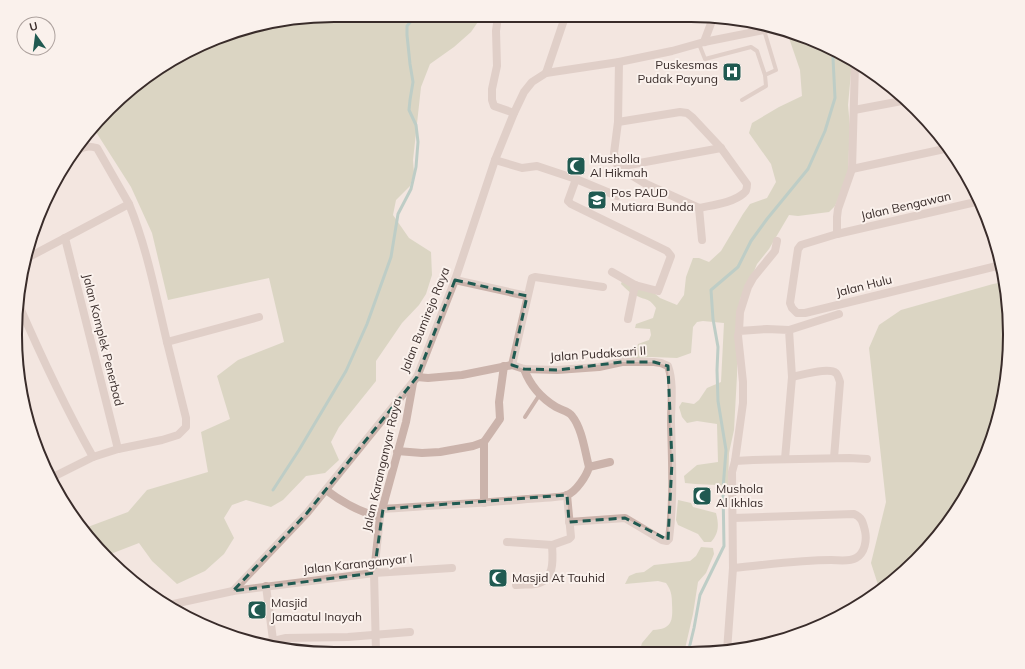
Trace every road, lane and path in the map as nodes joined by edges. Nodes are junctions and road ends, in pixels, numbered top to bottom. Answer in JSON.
{"nodes":[{"id":1,"x":497,"y":22,"type":"edge"},
{"id":2,"x":563,"y":22,"type":"edge"},
{"id":3,"x":711,"y":23,"type":"edge"},
{"id":4,"x":760,"y":30,"type":"edge"},
{"id":5,"x":767,"y":32,"type":"edge"},
{"id":6,"x":701,"y":43,"type":"junction"},
{"id":7,"x":619,"y":62,"type":"junction"},
{"id":8,"x":856,"y":70,"type":"edge"},
{"id":9,"x":546,"y":73,"type":"junction"},
{"id":10,"x":764,"y":75,"type":"junction"},
{"id":11,"x":742,"y":100,"type":"dead end"},
{"id":12,"x":899,"y":102,"type":"edge"},
{"id":13,"x":854,"y":110,"type":"junction"},
{"id":14,"x":514,"y":113,"type":"junction"},
{"id":15,"x":618,"y":122,"type":"junction"},
{"id":16,"x":85,"y":147,"type":"edge"},
{"id":17,"x":721,"y":148,"type":"junction"},
{"id":18,"x":942,"y":150,"type":"edge"},
{"id":19,"x":495,"y":160,"type":"junction"},
{"id":20,"x":618,"y":167,"type":"junction"},
{"id":21,"x":852,"y":169,"type":"junction"},
{"id":22,"x":576,"y":179,"type":"junction"},
{"id":23,"x":618,"y":196,"type":"dead end"},
{"id":24,"x":974,"y":202,"type":"edge"},
{"id":25,"x":129,"y":204,"type":"junction"},
{"id":26,"x":699,"y":208,"type":"junction"},
{"id":27,"x":837,"y":234,"type":"junction"},
{"id":28,"x":65,"y":238,"type":"junction"},
{"id":29,"x":702,"y":240,"type":"dead end"},
{"id":30,"x":777,"y":241,"type":"dead end"},
{"id":31,"x":798,"y":250,"type":"joint"},
{"id":32,"x":33,"y":255,"type":"edge"},
{"id":33,"x":995,"y":266,"type":"edge"},
{"id":34,"x":612,"y":272,"type":"dead end"},
{"id":35,"x":454,"y":280,"type":"junction"},
{"id":36,"x":635,"y":284,"type":"junction"},
{"id":37,"x":603,"y":287,"type":"dead end"},
{"id":38,"x":527,"y":296,"type":"junction"},
{"id":39,"x":23,"y":314,"type":"edge"},
{"id":40,"x":839,"y":314,"type":"dead end"},
{"id":41,"x":259,"y":317,"type":"dead end"},
{"id":42,"x":628,"y":319,"type":"dead end"},
{"id":43,"x":789,"y":330,"type":"junction"},
{"id":44,"x":739,"y":331,"type":"junction"},
{"id":45,"x":167,"y":342,"type":"junction"},
{"id":46,"x":508,"y":366,"type":"junction"},
{"id":47,"x":524,"y":369,"type":"junction"},
{"id":48,"x":792,"y":377,"type":"junction"},
{"id":49,"x":415,"y":378,"type":"junction"},
{"id":50,"x":540,"y":394,"type":"junction"},
{"id":51,"x":525,"y":417,"type":"dead end"},
{"id":52,"x":484,"y":442,"type":"junction"},
{"id":53,"x":118,"y":449,"type":"junction"},
{"id":54,"x":397,"y":450,"type":"junction"},
{"id":55,"x":93,"y":457,"type":"junction"},
{"id":56,"x":834,"y":458,"type":"junction"},
{"id":57,"x":785,"y":459,"type":"junction"},
{"id":58,"x":867,"y":459,"type":"dead end"},
{"id":59,"x":735,"y":461,"type":"junction"},
{"id":60,"x":610,"y":462,"type":"dead end"},
{"id":61,"x":589,"y":466,"type":"junction"},
{"id":62,"x":56,"y":476,"type":"edge"},
{"id":63,"x":326,"y":490,"type":"junction"},
{"id":64,"x":567,"y":495,"type":"junction"},
{"id":65,"x":484,"y":503,"type":"junction"},
{"id":66,"x":382,"y":513,"type":"junction"},
{"id":67,"x":733,"y":518,"type":"junction"},
{"id":68,"x":569,"y":522,"type":"junction"},
{"id":69,"x":507,"y":542,"type":"dead end"},
{"id":70,"x":552,"y":545,"type":"junction"},
{"id":71,"x":452,"y":568,"type":"dead end"},
{"id":72,"x":733,"y":568,"type":"junction"},
{"id":73,"x":374,"y":573,"type":"junction"},
{"id":74,"x":516,"y":584,"type":"dead end"},
{"id":75,"x":266,"y":586,"type":"junction"},
{"id":76,"x":233,"y":591,"type":"junction"},
{"id":77,"x":176,"y":604,"type":"edge"},
{"id":78,"x":410,"y":632,"type":"dead end"},
{"id":79,"x":375,"y":635,"type":"junction"},
{"id":80,"x":269,"y":640,"type":"edge"},
{"id":81,"x":274,"y":641,"type":"edge"},
{"id":82,"x":728,"y":644,"type":"edge"},
{"id":83,"x":376,"y":647,"type":"edge"}],
"edges":[{"from":1,"to":14,"type":"street"},
{"from":2,"to":9,"type":"street"},
{"from":3,"to":6,"type":"street"},
{"from":4,"to":6,"type":"street"},
{"from":5,"to":10,"type":"lane"},
{"from":6,"to":7,"type":"street"},
{"from":6,"to":10,"type":"lane"},
{"from":7,"to":9,"type":"street"},
{"from":7,"to":15,"type":"street"},
{"from":8,"to":13,"type":"street"},
{"from":9,"to":14,"type":"street","name":"Jalan Bumirejo Raya"},
{"from":10,"to":11,"type":"lane"},
{"from":12,"to":13,"type":"street"},
{"from":13,"to":21,"type":"street"},
{"from":14,"to":19,"type":"street","name":"Jalan Bumirejo Raya"},
{"from":15,"to":17,"type":"street"},
{"from":15,"to":20,"type":"street"},
{"from":16,"to":25,"type":"street"},
{"from":17,"to":20,"type":"street"},
{"from":17,"to":26,"type":"street"},
{"from":18,"to":21,"type":"street"},
{"from":19,"to":22,"type":"street"},
{"from":19,"to":35,"type":"street","name":"Jalan Bumirejo Raya"},
{"from":20,"to":26,"type":"street"},
{"from":21,"to":27,"type":"street"},
{"from":22,"to":23,"type":"street"},
{"from":22,"to":36,"type":"street"},
{"from":24,"to":27,"type":"street","name":"Jalan Bengawan"},
{"from":25,"to":28,"type":"street"},
{"from":25,"to":45,"type":"street"},
{"from":26,"to":29,"type":"street"},
{"from":27,"to":31,"type":"street","name":"Jalan Bengawan"},
{"from":28,"to":32,"type":"street"},
{"from":28,"to":53,"type":"street","name":"Jalan Komplek Penerbad"},
{"from":30,"to":44,"type":"street"},
{"from":31,"to":33,"type":"street","name":"Jalan Hulu"},
{"from":34,"to":36,"type":"street"},
{"from":35,"to":38,"type":"street"},
{"from":35,"to":49,"type":"street","name":"Jalan Bumirejo Raya"},
{"from":36,"to":42,"type":"street"},
{"from":37,"to":38,"type":"street"},
{"from":38,"to":46,"type":"street"},
{"from":39,"to":55,"type":"street"},
{"from":40,"to":43,"type":"street"},
{"from":41,"to":45,"type":"street"},
{"from":43,"to":44,"type":"street"},
{"from":43,"to":48,"type":"street"},
{"from":44,"to":59,"type":"street"},
{"from":45,"to":53,"type":"street"},
{"from":46,"to":47,"type":"street","name":"Jalan Pudaksari II"},
{"from":46,"to":49,"type":"street"},
{"from":46,"to":52,"type":"street"},
{"from":47,"to":50,"type":"street"},
{"from":47,"to":68,"type":"street","name":"Jalan Pudaksari II"},
{"from":48,"to":56,"type":"street"},
{"from":48,"to":57,"type":"street"},
{"from":49,"to":54,"type":"street","name":"Jalan Karanganyar Raya"},
{"from":49,"to":63,"type":"street","name":"Jalan Bumirejo Raya"},
{"from":50,"to":51,"type":"lane"},
{"from":50,"to":61,"type":"street"},
{"from":52,"to":54,"type":"street"},
{"from":52,"to":65,"type":"street"},
{"from":53,"to":55,"type":"street"},
{"from":54,"to":66,"type":"street","name":"Jalan Karanganyar Raya"},
{"from":55,"to":62,"type":"street"},
{"from":56,"to":57,"type":"street"},
{"from":56,"to":58,"type":"street"},
{"from":57,"to":59,"type":"street"},
{"from":59,"to":67,"type":"street"},
{"from":60,"to":61,"type":"street"},
{"from":61,"to":64,"type":"street"},
{"from":63,"to":66,"type":"street"},
{"from":63,"to":76,"type":"street","name":"Jalan Bumirejo Raya"},
{"from":64,"to":65,"type":"street"},
{"from":64,"to":68,"type":"street"},
{"from":65,"to":66,"type":"street"},
{"from":66,"to":73,"type":"street","name":"Jalan Karanganyar Raya"},
{"from":67,"to":72,"type":"street"},
{"from":67,"to":72,"type":"street"},
{"from":68,"to":70,"type":"street"},
{"from":69,"to":70,"type":"street"},
{"from":70,"to":74,"type":"street"},
{"from":71,"to":73,"type":"street","name":"Jalan Karanganyar I"},
{"from":72,"to":82,"type":"street"},
{"from":73,"to":75,"type":"street","name":"Jalan Karanganyar I"},
{"from":73,"to":79,"type":"street","name":"Jalan Karanganyar Raya"},
{"from":75,"to":76,"type":"street","name":"Jalan Karanganyar I"},
{"from":75,"to":80,"type":"street"},
{"from":76,"to":77,"type":"street","name":"Jalan Karanganyar I"},
{"from":78,"to":79,"type":"street"},
{"from":79,"to":81,"type":"street"},
{"from":79,"to":83,"type":"street","name":"Jalan Karanganyar Raya"}]}
